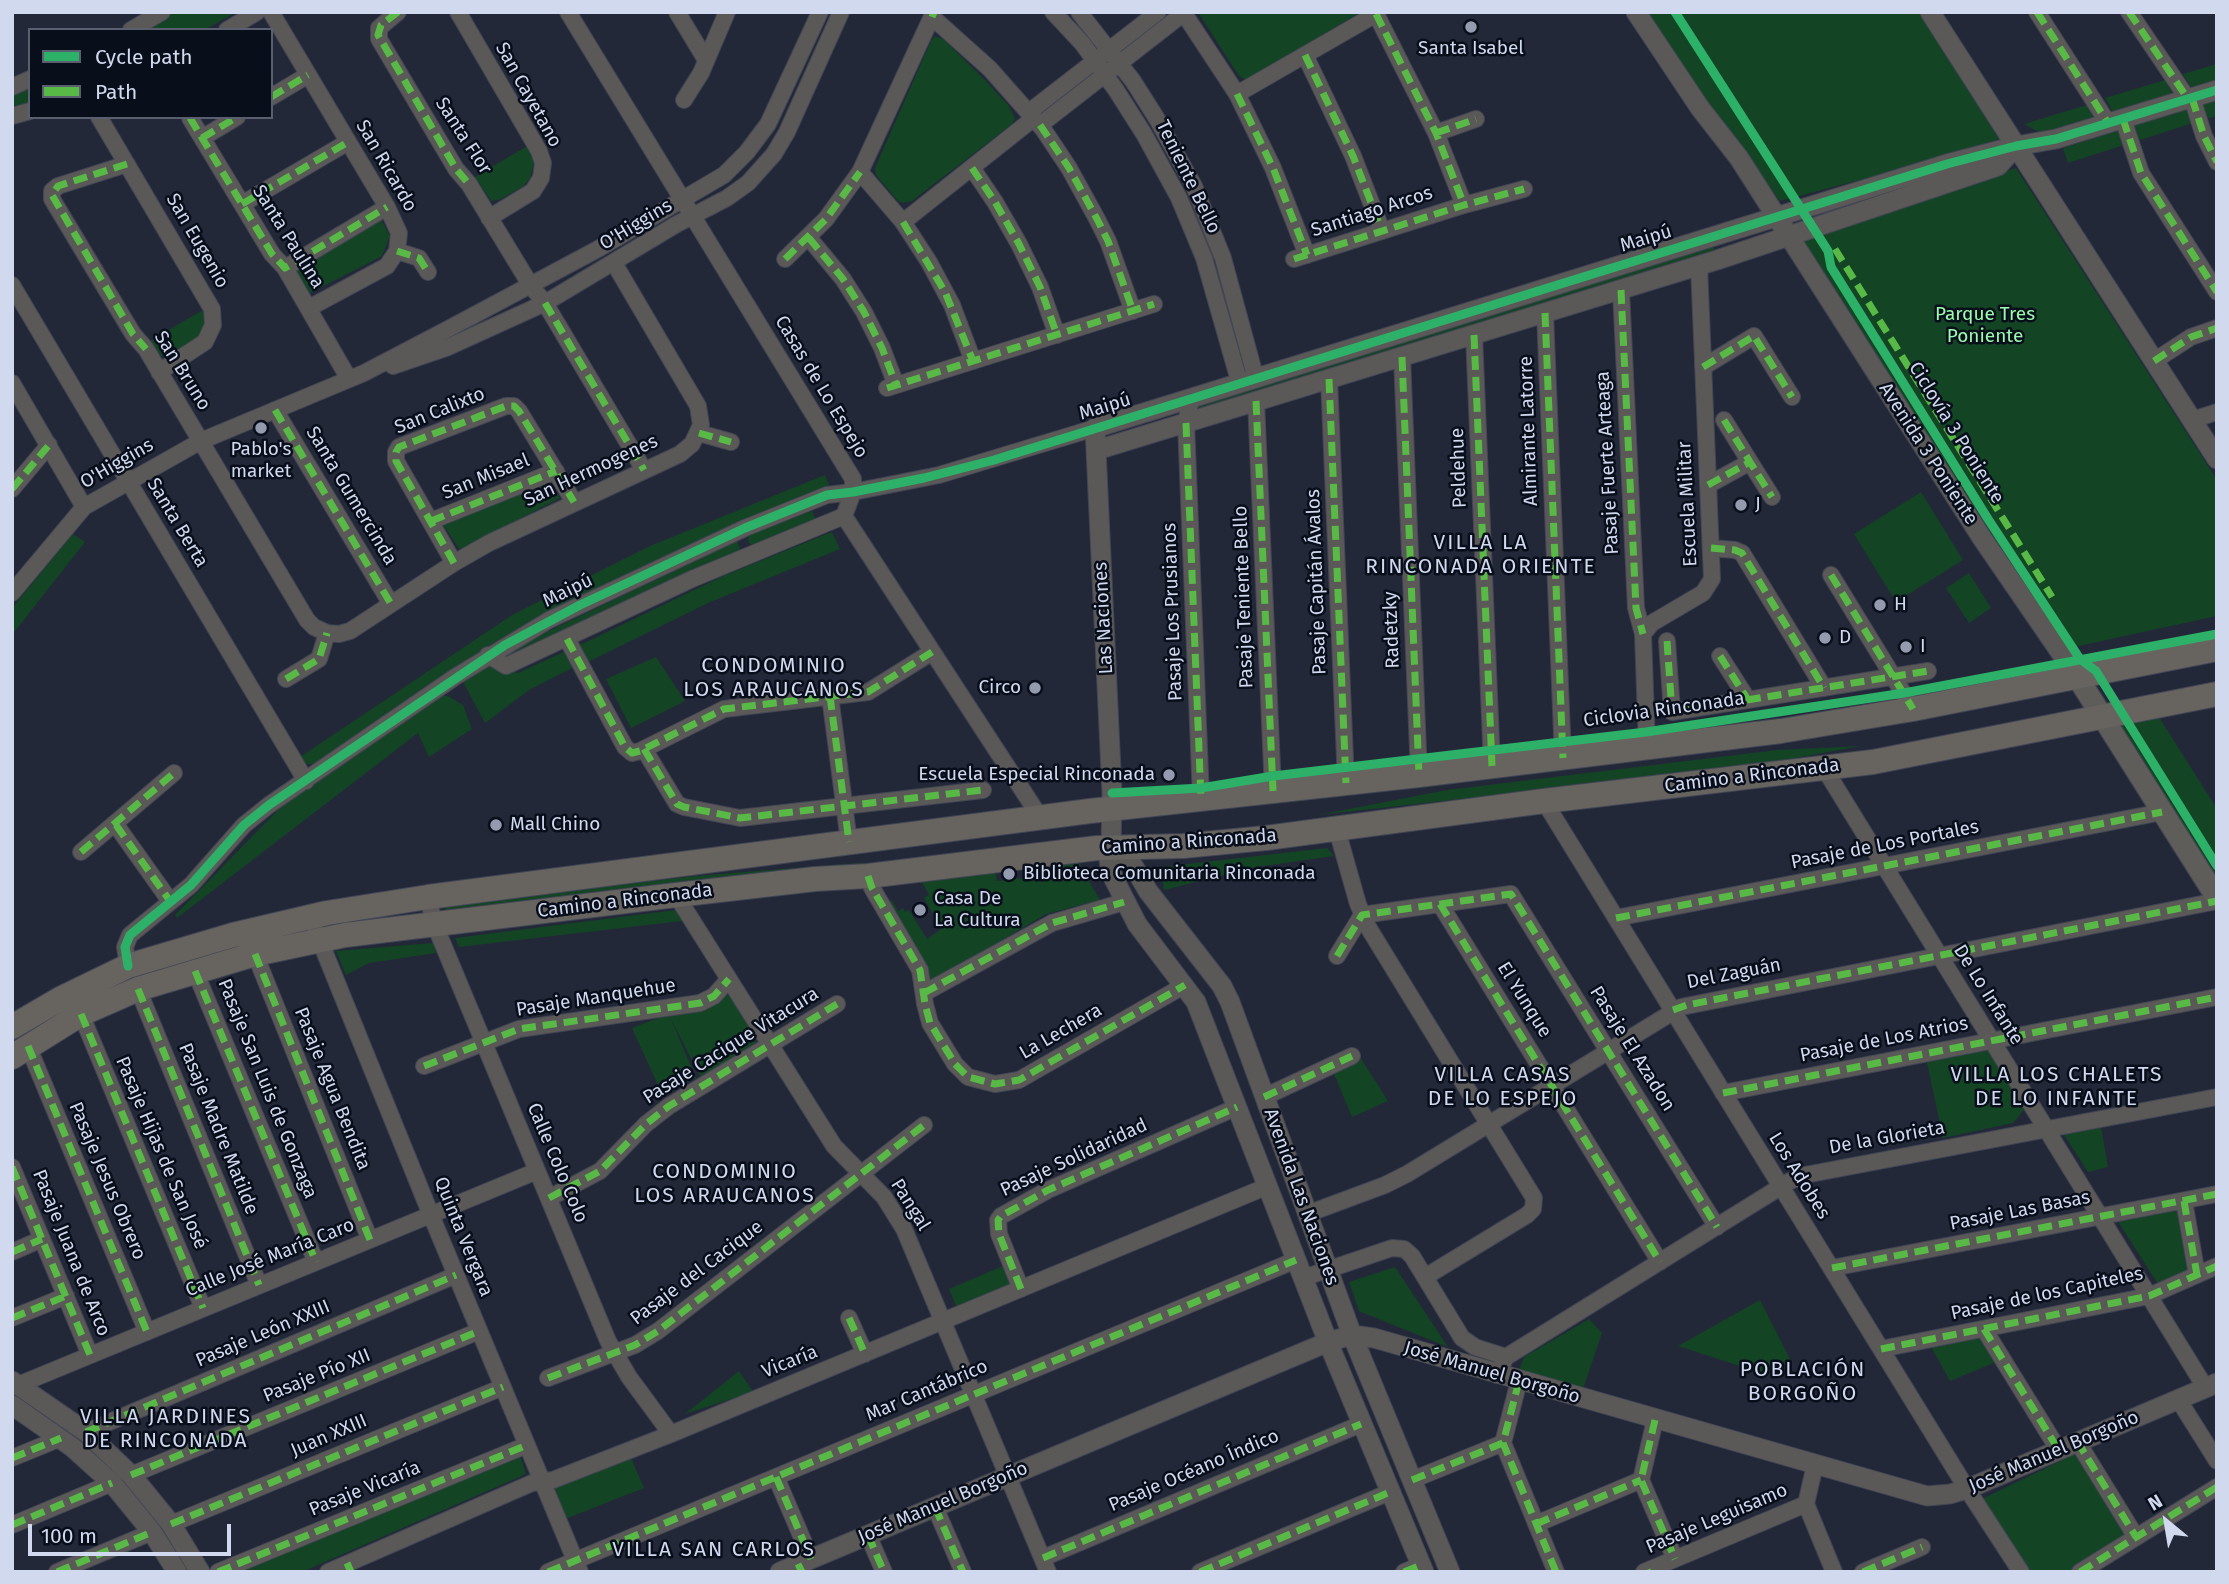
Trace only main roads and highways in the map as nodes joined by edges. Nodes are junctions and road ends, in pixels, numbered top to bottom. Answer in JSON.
{"nodes":[{"id":1,"x":2217,"y":649,"type":"edge"},
{"id":2,"x":2076,"y":675,"type":"junction"},
{"id":3,"x":2217,"y":694,"type":"edge"},
{"id":4,"x":2103,"y":718,"type":"junction"},
{"id":5,"x":2217,"y":900,"type":"edge"},
{"id":6,"x":133,"y":978,"type":"junction"},
{"id":7,"x":12,"y":1027,"type":"edge"},
{"id":8,"x":20,"y":1052,"type":"edge"}],
"edges":[{"from":1,"to":2,"type":"main road","name":"Camino a Rinconada"},
{"from":2,"to":4,"type":"main road","name":"Avenida 3 Poniente"},
{"from":2,"to":6,"type":"main road","name":"Camino a Rinconada"},
{"from":3,"to":4,"type":"main road","name":"Camino a Rinconada"},
{"from":4,"to":5,"type":"main road","name":"Avenida 3 Poniente"},
{"from":4,"to":6,"type":"main road","name":"Camino a Rinconada"},
{"from":6,"to":7,"type":"main road","name":"Camino a Rinconada"},
{"from":6,"to":8,"type":"main road","name":"Camino a Rinconada"}]}
